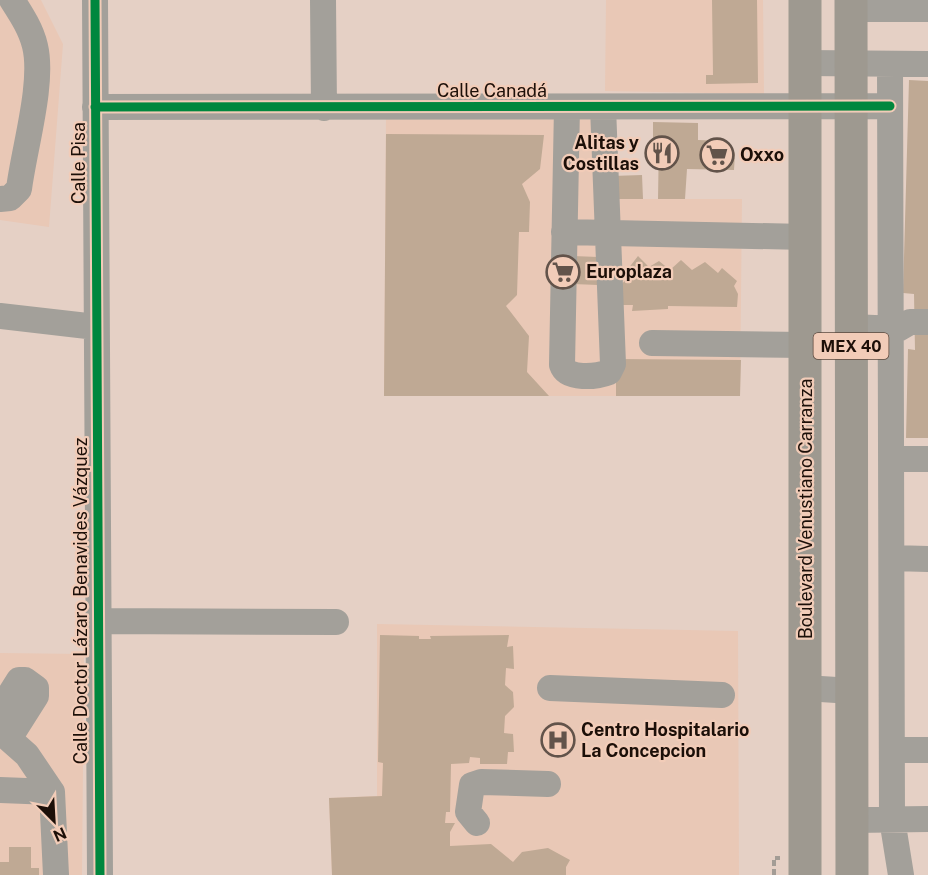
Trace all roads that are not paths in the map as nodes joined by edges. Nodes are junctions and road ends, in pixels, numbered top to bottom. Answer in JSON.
{"nodes":[{"id":1,"x":12,"y":0,"type":"edge"},
{"id":2,"x":95,"y":0,"type":"edge"},
{"id":3,"x":323,"y":0,"type":"edge"},
{"id":4,"x":805,"y":0,"type":"edge"},
{"id":5,"x":851,"y":4,"type":"edge"},
{"id":6,"x":928,"y":9,"type":"edge"},
{"id":7,"x":804,"y":63,"type":"junction"},
{"id":8,"x":851,"y":63,"type":"junction"},
{"id":9,"x":890,"y":64,"type":"junction"},
{"id":10,"x":928,"y":64,"type":"edge"},
{"id":11,"x":95,"y":106,"type":"junction"},
{"id":12,"x":805,"y":106,"type":"junction"},
{"id":13,"x":851,"y":106,"type":"junction"},
{"id":14,"x":890,"y":106,"type":"junction"},
{"id":15,"x":567,"y":107,"type":"junction"},
{"id":16,"x":603,"y":107,"type":"junction"},
{"id":17,"x":324,"y":108,"type":"junction"},
{"id":18,"x":0,"y":199,"type":"edge"},
{"id":19,"x":564,"y":232,"type":"junction"},
{"id":20,"x":608,"y":234,"type":"junction"},
{"id":21,"x":806,"y":237,"type":"junction"},
{"id":22,"x":0,"y":316,"type":"edge"},
{"id":23,"x":928,"y":322,"type":"edge"},
{"id":24,"x":96,"y":327,"type":"junction"},
{"id":25,"x":851,"y":327,"type":"junction"},
{"id":26,"x":894,"y":329,"type":"junction"},
{"id":27,"x":928,"y":340,"type":"edge"},
{"id":28,"x":652,"y":343,"type":"dead end"},
{"id":29,"x":806,"y":345,"type":"junction"},
{"id":30,"x":891,"y":459,"type":"junction"},
{"id":31,"x":928,"y":459,"type":"edge"},
{"id":32,"x":892,"y":558,"type":"junction"},
{"id":33,"x":928,"y":559,"type":"edge"},
{"id":34,"x":98,"y":621,"type":"junction"},
{"id":35,"x":336,"y":622,"type":"dead end"},
{"id":36,"x":550,"y":688,"type":"dead end"},
{"id":37,"x":805,"y":688,"type":"junction"},
{"id":38,"x":852,"y":692,"type":"junction"},
{"id":39,"x":722,"y":695,"type":"dead end"},
{"id":40,"x":0,"y":710,"type":"edge"},
{"id":41,"x":5,"y":734,"type":"edge"},
{"id":42,"x":892,"y":750,"type":"junction"},
{"id":43,"x":928,"y":750,"type":"edge"},
{"id":44,"x":548,"y":784,"type":"dead end"},
{"id":45,"x":0,"y":790,"type":"edge"},
{"id":46,"x":52,"y":792,"type":"junction"},
{"id":47,"x":892,"y":819,"type":"junction"},
{"id":48,"x":928,"y":819,"type":"edge"},
{"id":49,"x":852,"y":820,"type":"junction"},
{"id":50,"x":477,"y":823,"type":"dead end"},
{"id":51,"x":56,"y":875,"type":"edge"},
{"id":52,"x":100,"y":875,"type":"edge"},
{"id":53,"x":805,"y":875,"type":"edge"},
{"id":54,"x":852,"y":875,"type":"edge"},
{"id":55,"x":902,"y":875,"type":"edge"}],
"edges":[{"from":1,"to":18,"type":"street"},
{"from":2,"to":11,"type":"street","name":"Calle Pisa"},
{"from":3,"to":17,"type":"street"},
{"from":4,"to":7,"type":"main road","name":"Boulevard Venustiano Carranza","number":"MEX 40"},
{"from":5,"to":6,"type":"street"},
{"from":5,"to":8,"type":"main road","number":"MEX 40"},
{"from":7,"to":8,"type":"street"},
{"from":7,"to":12,"type":"main road","name":"Boulevard Venustiano Carranza","number":"MEX 40"},
{"from":8,"to":9,"type":"street"},
{"from":8,"to":13,"type":"main road","number":"MEX 40"},
{"from":9,"to":10,"type":"street"},
{"from":9,"to":14,"type":"street"},
{"from":11,"to":17,"type":"street","name":"Calle Canadá"},
{"from":11,"to":24,"type":"street","name":"Calle Pisa"},
{"from":12,"to":13,"type":"street","name":"Calle Canadá"},
{"from":12,"to":16,"type":"street","name":"Calle Canadá"},
{"from":12,"to":21,"type":"main road","name":"Boulevard Venustiano Carranza","number":"MEX 40"},
{"from":13,"to":14,"type":"street","name":"Calle Canadá"},
{"from":13,"to":25,"type":"main road","number":"MEX 40"},
{"from":14,"to":26,"type":"street"},
{"from":15,"to":16,"type":"street","name":"Calle Canadá"},
{"from":15,"to":17,"type":"street","name":"Calle Canadá"},
{"from":15,"to":19,"type":"street"},
{"from":16,"to":20,"type":"street"},
{"from":19,"to":20,"type":"street"},
{"from":19,"to":20,"type":"street"},
{"from":20,"to":21,"type":"street"},
{"from":21,"to":29,"type":"main road","name":"Boulevard Venustiano Carranza","number":"MEX 40"},
{"from":22,"to":24,"type":"street"},
{"from":23,"to":26,"type":"street"},
{"from":24,"to":34,"type":"street","name":"Calle Doctor Lázaro Benavides Vázquez"},
{"from":25,"to":26,"type":"street"},
{"from":25,"to":38,"type":"main road","number":"MEX 40"},
{"from":26,"to":27,"type":"street"},
{"from":26,"to":30,"type":"street"},
{"from":28,"to":29,"type":"street"},
{"from":29,"to":37,"type":"main road","name":"Boulevard Venustiano Carranza","number":"MEX 40"},
{"from":30,"to":31,"type":"street"},
{"from":30,"to":32,"type":"street"},
{"from":32,"to":33,"type":"street"},
{"from":32,"to":42,"type":"street"},
{"from":34,"to":35,"type":"street"},
{"from":34,"to":52,"type":"street","name":"Calle Doctor Lázaro Benavides Vázquez"},
{"from":36,"to":39,"type":"street"},
{"from":37,"to":38,"type":"street"},
{"from":37,"to":53,"type":"main road","name":"Boulevard Venustiano Carranza","number":"MEX 40"},
{"from":38,"to":49,"type":"main road","number":"MEX 40"},
{"from":40,"to":41,"type":"street"},
{"from":41,"to":46,"type":"street"},
{"from":42,"to":43,"type":"street"},
{"from":42,"to":47,"type":"street"},
{"from":44,"to":50,"type":"street"},
{"from":45,"to":46,"type":"street"},
{"from":46,"to":51,"type":"street"},
{"from":47,"to":48,"type":"street"},
{"from":47,"to":49,"type":"street"},
{"from":47,"to":55,"type":"street"},
{"from":49,"to":54,"type":"main road","number":"MEX 40"}]}
